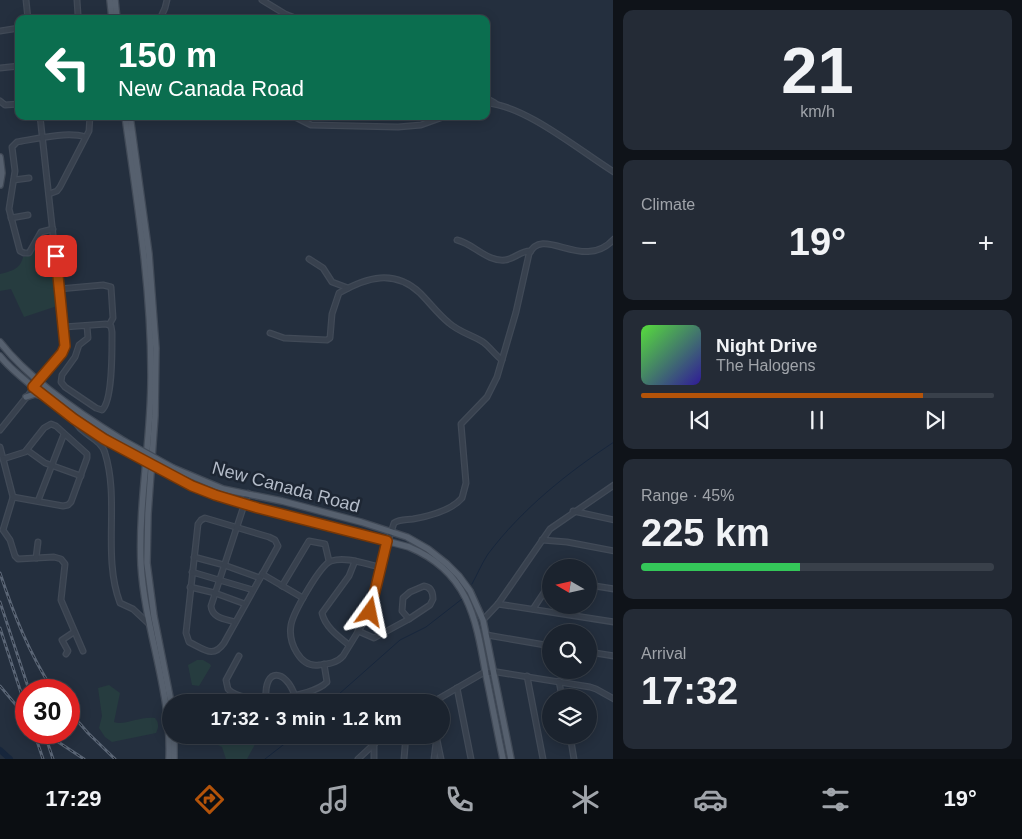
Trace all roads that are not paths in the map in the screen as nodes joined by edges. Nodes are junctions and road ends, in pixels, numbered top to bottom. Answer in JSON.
{"nodes":[{"id":1,"x":26,"y":0,"type":"edge"},
{"id":2,"x":76,"y":0,"type":"edge"},
{"id":3,"x":110,"y":0,"type":"edge"},
{"id":4,"x":115,"y":0,"type":"edge"},
{"id":5,"x":166,"y":0,"type":"edge"},
{"id":6,"x":262,"y":0,"type":"edge"},
{"id":7,"x":28,"y":15,"type":"edge"},
{"id":8,"x":78,"y":15,"type":"edge"},
{"id":9,"x":112,"y":15,"type":"edge"},
{"id":10,"x":117,"y":15,"type":"edge"},
{"id":11,"x":162,"y":15,"type":"edge"},
{"id":12,"x":284,"y":15,"type":"edge"},
{"id":13,"x":15,"y":28,"type":"edge"},
{"id":14,"x":0,"y":30,"type":"edge"},
{"id":15,"x":15,"y":66,"type":"edge"},
{"id":16,"x":0,"y":68,"type":"edge"},
{"id":17,"x":0,"y":100,"type":"edge"},
{"id":18,"x":490,"y":100,"type":"edge"},
{"id":19,"x":490,"y":103,"type":"edge"},
{"id":20,"x":15,"y":104,"type":"edge"},
{"id":21,"x":496,"y":104,"type":"junction"},
{"id":22,"x":40,"y":120,"type":"edge"},
{"id":23,"x":90,"y":120,"type":"edge"},
{"id":24,"x":127,"y":120,"type":"edge"},
{"id":25,"x":131,"y":120,"type":"edge"},
{"id":26,"x":302,"y":120,"type":"edge"},
{"id":27,"x":435,"y":120,"type":"edge"},
{"id":28,"x":85,"y":137,"type":"junction"},
{"id":29,"x":42,"y":138,"type":"junction"},
{"id":30,"x":0,"y":157,"type":"edge"},
{"id":31,"x":613,"y":172,"type":"edge"},
{"id":32,"x":29,"y":178,"type":"dead end"},
{"id":33,"x":14,"y":180,"type":"junction"},
{"id":34,"x":0,"y":185,"type":"edge"},
{"id":35,"x":49,"y":194,"type":"junction"},
{"id":36,"x":28,"y":215,"type":"dead end"},
{"id":37,"x":11,"y":218,"type":"junction"},
{"id":38,"x":53,"y":229,"type":"junction"},
{"id":39,"x":613,"y":239,"type":"edge"},
{"id":40,"x":458,"y":240,"type":"dead end"},
{"id":41,"x":530,"y":251,"type":"junction"},
{"id":42,"x":309,"y":259,"type":"dead end"},
{"id":43,"x":348,"y":288,"type":"junction"},
{"id":44,"x":59,"y":289,"type":"junction"},
{"id":45,"x":109,"y":325,"type":"junction"},
{"id":46,"x":88,"y":326,"type":"junction"},
{"id":47,"x":64,"y":328,"type":"junction"},
{"id":48,"x":270,"y":333,"type":"dead end"},
{"id":49,"x":0,"y":342,"type":"edge"},
{"id":50,"x":0,"y":356,"type":"edge"},
{"id":51,"x":502,"y":360,"type":"junction"},
{"id":52,"x":39,"y":380,"type":"junction"},
{"id":53,"x":34,"y":387,"type":"junction"},
{"id":54,"x":26,"y":398,"type":"junction"},
{"id":55,"x":46,"y":398,"type":"junction"},
{"id":56,"x":74,"y":419,"type":"junction"},
{"id":57,"x":1,"y":427,"type":"edge"},
{"id":58,"x":64,"y":434,"type":"junction"},
{"id":59,"x":0,"y":447,"type":"edge"},
{"id":60,"x":26,"y":450,"type":"junction"},
{"id":61,"x":3,"y":459,"type":"junction"},
{"id":62,"x":52,"y":466,"type":"junction"},
{"id":63,"x":81,"y":476,"type":"junction"},
{"id":64,"x":613,"y":485,"type":"edge"},
{"id":65,"x":248,"y":493,"type":"junction"},
{"id":66,"x":13,"y":497,"type":"junction"},
{"id":67,"x":38,"y":501,"type":"junction"},
{"id":68,"x":245,"y":504,"type":"junction"},
{"id":69,"x":573,"y":511,"type":"junction"},
{"id":70,"x":613,"y":520,"type":"edge"},
{"id":71,"x":237,"y":527,"type":"junction"},
{"id":72,"x":390,"y":532,"type":"junction"},
{"id":73,"x":542,"y":540,"type":"junction"},
{"id":74,"x":387,"y":541,"type":"junction"},
{"id":75,"x":38,"y":542,"type":"dead end"},
{"id":76,"x":613,"y":551,"type":"edge"},
{"id":77,"x":194,"y":557,"type":"junction"},
{"id":78,"x":36,"y":558,"type":"junction"},
{"id":79,"x":329,"y":561,"type":"junction"},
{"id":80,"x":355,"y":561,"type":"junction"},
{"id":81,"x":224,"y":565,"type":"junction"},
{"id":82,"x":380,"y":567,"type":"junction"},
{"id":83,"x":192,"y":572,"type":"junction"},
{"id":84,"x":261,"y":576,"type":"junction"},
{"id":85,"x":219,"y":580,"type":"junction"},
{"id":86,"x":461,"y":583,"type":"junction"},
{"id":87,"x":282,"y":586,"type":"junction"},
{"id":88,"x":598,"y":586,"type":"edge"},
{"id":89,"x":190,"y":587,"type":"junction"},
{"id":90,"x":613,"y":589,"type":"edge"},
{"id":91,"x":253,"y":590,"type":"junction"},
{"id":92,"x":215,"y":594,"type":"junction"},
{"id":93,"x":467,"y":594,"type":"junction"},
{"id":94,"x":542,"y":596,"type":"edge"},
{"id":95,"x":303,"y":598,"type":"junction"},
{"id":96,"x":245,"y":604,"type":"junction"},
{"id":97,"x":498,"y":604,"type":"junction"},
{"id":98,"x":533,"y":609,"type":"junction"},
{"id":99,"x":409,"y":619,"type":"junction"},
{"id":100,"x":483,"y":620,"type":"junction"},
{"id":101,"x":235,"y":622,"type":"junction"},
{"id":102,"x":613,"y":622,"type":"edge"},
{"id":103,"x":149,"y":624,"type":"junction"},
{"id":104,"x":358,"y":631,"type":"junction"},
{"id":105,"x":74,"y":632,"type":"junction"},
{"id":106,"x":487,"y":635,"type":"junction"},
{"id":107,"x":542,"y":644,"type":"edge"},
{"id":108,"x":350,"y":645,"type":"junction"},
{"id":109,"x":83,"y":651,"type":"dead end"},
{"id":110,"x":597,"y":653,"type":"edge"},
{"id":111,"x":66,"y":654,"type":"dead end"},
{"id":112,"x":239,"y":656,"type":"dead end"},
{"id":113,"x":613,"y":656,"type":"edge"},
{"id":114,"x":324,"y":664,"type":"junction"},
{"id":115,"x":494,"y":672,"type":"junction"},
{"id":116,"x":486,"y":673,"type":"junction"},
{"id":117,"x":526,"y":676,"type":"junction"},
{"id":118,"x":559,"y":681,"type":"junction"},
{"id":119,"x":457,"y":688,"type":"junction"},
{"id":120,"x":560,"y":689,"type":"edge"},
{"id":121,"x":170,"y":694,"type":"edge"},
{"id":122,"x":234,"y":694,"type":"edge"},
{"id":123,"x":266,"y":694,"type":"edge"},
{"id":124,"x":294,"y":694,"type":"edge"},
{"id":125,"x":300,"y":694,"type":"edge"},
{"id":126,"x":447,"y":694,"type":"edge"},
{"id":127,"x":613,"y":699,"type":"edge"},
{"id":128,"x":174,"y":744,"type":"edge"},
{"id":129,"x":374,"y":744,"type":"joint"},
{"id":130,"x":405,"y":744,"type":"edge"},
{"id":131,"x":435,"y":744,"type":"edge"},
{"id":132,"x":438,"y":744,"type":"edge"},
{"id":133,"x":572,"y":744,"type":"edge"},
{"id":134,"x":169,"y":759,"type":"edge"},
{"id":135,"x":174,"y":759,"type":"edge"},
{"id":136,"x":358,"y":759,"type":"edge"},
{"id":137,"x":374,"y":759,"type":"edge"},
{"id":138,"x":404,"y":759,"type":"edge"},
{"id":139,"x":434,"y":759,"type":"edge"},
{"id":140,"x":441,"y":759,"type":"edge"},
{"id":141,"x":471,"y":759,"type":"edge"},
{"id":142,"x":503,"y":759,"type":"edge"},
{"id":143,"x":511,"y":759,"type":"edge"},
{"id":144,"x":543,"y":759,"type":"edge"},
{"id":145,"x":574,"y":759,"type":"edge"}],
"edges":[{"from":1,"to":7,"type":"street"},
{"from":2,"to":8,"type":"street"},
{"from":3,"to":9,"type":"main road"},
{"from":4,"to":10,"type":"main road"},
{"from":5,"to":11,"type":"street"},
{"from":6,"to":12,"type":"street"},
{"from":13,"to":14,"type":"street"},
{"from":15,"to":16,"type":"street"},
{"from":17,"to":20,"type":"street"},
{"from":18,"to":21,"type":"street"},
{"from":19,"to":21,"type":"street"},
{"from":21,"to":31,"type":"street"},
{"from":22,"to":29,"type":"street"},
{"from":23,"to":28,"type":"street"},
{"from":24,"to":103,"type":"main road"},
{"from":25,"to":121,"type":"main road"},
{"from":26,"to":27,"type":"street"},
{"from":28,"to":29,"type":"street"},
{"from":28,"to":35,"type":"street"},
{"from":29,"to":33,"type":"street"},
{"from":29,"to":35,"type":"street"},
{"from":30,"to":34,"type":"main road"},
{"from":32,"to":33,"type":"street"},
{"from":33,"to":37,"type":"street"},
{"from":35,"to":38,"type":"street"},
{"from":36,"to":37,"type":"street"},
{"from":37,"to":38,"type":"street"},
{"from":38,"to":44,"type":"street"},
{"from":39,"to":41,"type":"street"},
{"from":40,"to":41,"type":"street"},
{"from":41,"to":51,"type":"street"},
{"from":42,"to":43,"type":"street"},
{"from":43,"to":48,"type":"street"},
{"from":43,"to":51,"type":"street"},
{"from":44,"to":45,"type":"street"},
{"from":44,"to":47,"type":"street"},
{"from":45,"to":46,"type":"street"},
{"from":45,"to":46,"type":"street"},
{"from":46,"to":47,"type":"street"},
{"from":47,"to":52,"type":"street"},
{"from":49,"to":52,"type":"main road","name":"New Canada Road"},
{"from":50,"to":53,"type":"main road","name":"New Canada Road"},
{"from":51,"to":72,"type":"street"},
{"from":52,"to":53,"type":"street"},
{"from":52,"to":65,"type":"main road","name":"New Canada Road","bridge":true},
{"from":53,"to":54,"type":"street"},
{"from":53,"to":55,"type":"main road","name":"New Canada Road"},
{"from":54,"to":55,"type":"main road"},
{"from":54,"to":57,"type":"street"},
{"from":55,"to":56,"type":"main road","name":"New Canada Road"},
{"from":56,"to":68,"type":"main road","name":"New Canada Road","bridge":true},
{"from":56,"to":103,"type":"street"},
{"from":58,"to":60,"type":"street"},
{"from":58,"to":62,"type":"street"},
{"from":58,"to":63,"type":"street"},
{"from":59,"to":61,"type":"street"},
{"from":60,"to":61,"type":"street"},
{"from":60,"to":62,"type":"street"},
{"from":61,"to":66,"type":"street"},
{"from":62,"to":63,"type":"street"},
{"from":62,"to":67,"type":"street"},
{"from":63,"to":67,"type":"street"},
{"from":64,"to":69,"type":"street"},
{"from":65,"to":68,"type":"street"},
{"from":65,"to":72,"type":"main road","name":"New Canada Road"},
{"from":66,"to":67,"type":"street"},
{"from":66,"to":78,"type":"street"},
{"from":68,"to":71,"type":"street"},
{"from":68,"to":74,"type":"main road","name":"New Canada Road"},
{"from":69,"to":70,"type":"street"},
{"from":69,"to":73,"type":"street"},
{"from":71,"to":77,"type":"street"},
{"from":71,"to":81,"type":"street"},
{"from":71,"to":84,"type":"street"},
{"from":72,"to":74,"type":"street"},
{"from":72,"to":86,"type":"main road","name":"New Canada Road"},
{"from":73,"to":76,"type":"street"},
{"from":73,"to":97,"type":"street"},
{"from":74,"to":82,"type":"street"},
{"from":74,"to":86,"type":"main road","name":"New Canada Road"},
{"from":75,"to":78,"type":"street"},
{"from":77,"to":81,"type":"street"},
{"from":77,"to":83,"type":"street"},
{"from":78,"to":105,"type":"street"},
{"from":79,"to":80,"type":"street"},
{"from":79,"to":87,"type":"street"},
{"from":79,"to":95,"type":"street"},
{"from":80,"to":82,"type":"street"},
{"from":80,"to":108,"type":"street"},
{"from":81,"to":84,"type":"street"},
{"from":81,"to":85,"type":"street"},
{"from":82,"to":104,"type":"street"},
{"from":83,"to":85,"type":"street"},
{"from":83,"to":89,"type":"street"},
{"from":84,"to":87,"type":"street"},
{"from":84,"to":91,"type":"street"},
{"from":85,"to":91,"type":"street"},
{"from":85,"to":92,"type":"street"},
{"from":86,"to":93,"type":"main road","name":"New Canada Road"},
{"from":87,"to":95,"type":"street"},
{"from":88,"to":90,"type":"street"},
{"from":89,"to":92,"type":"street"},
{"from":89,"to":101,"type":"street"},
{"from":91,"to":96,"type":"street"},
{"from":92,"to":96,"type":"street"},
{"from":92,"to":101,"type":"street"},
{"from":93,"to":100,"type":"main road","name":"New Canada Road"},
{"from":93,"to":116,"type":"main road","name":"New Canada Road"},
{"from":94,"to":98,"type":"street"},
{"from":95,"to":114,"type":"street"},
{"from":96,"to":101,"type":"street"},
{"from":97,"to":98,"type":"street"},
{"from":97,"to":100,"type":"street"},
{"from":98,"to":102,"type":"street"},
{"from":99,"to":99,"type":"street"},
{"from":99,"to":104,"type":"street"},
{"from":100,"to":106,"type":"main road","name":"New Canada Road"},
{"from":103,"to":134,"type":"main road"},
{"from":104,"to":108,"type":"street"},
{"from":105,"to":109,"type":"street"},
{"from":105,"to":111,"type":"street"},
{"from":106,"to":107,"type":"street"},
{"from":106,"to":115,"type":"main road","name":"New Canada Road"},
{"from":108,"to":114,"type":"street"},
{"from":110,"to":113,"type":"street"},
{"from":112,"to":122,"type":"street"},
{"from":114,"to":125,"type":"street"},
{"from":115,"to":116,"type":"street"},
{"from":115,"to":117,"type":"street"},
{"from":115,"to":143,"type":"main road","name":"New Canada Road"},
{"from":116,"to":119,"type":"street"},
{"from":116,"to":142,"type":"main road","name":"New Canada Road"},
{"from":117,"to":118,"type":"street"},
{"from":117,"to":144,"type":"street"},
{"from":118,"to":120,"type":"street"},
{"from":118,"to":127,"type":"street"},
{"from":119,"to":126,"type":"street"},
{"from":119,"to":141,"type":"street"},
{"from":123,"to":124,"type":"street"},
{"from":128,"to":135,"type":"main road"},
{"from":129,"to":136,"type":"street"},
{"from":129,"to":137,"type":"street"},
{"from":130,"to":138,"type":"street"},
{"from":131,"to":139,"type":"street"},
{"from":132,"to":140,"type":"street"},
{"from":133,"to":145,"type":"street"}]}
